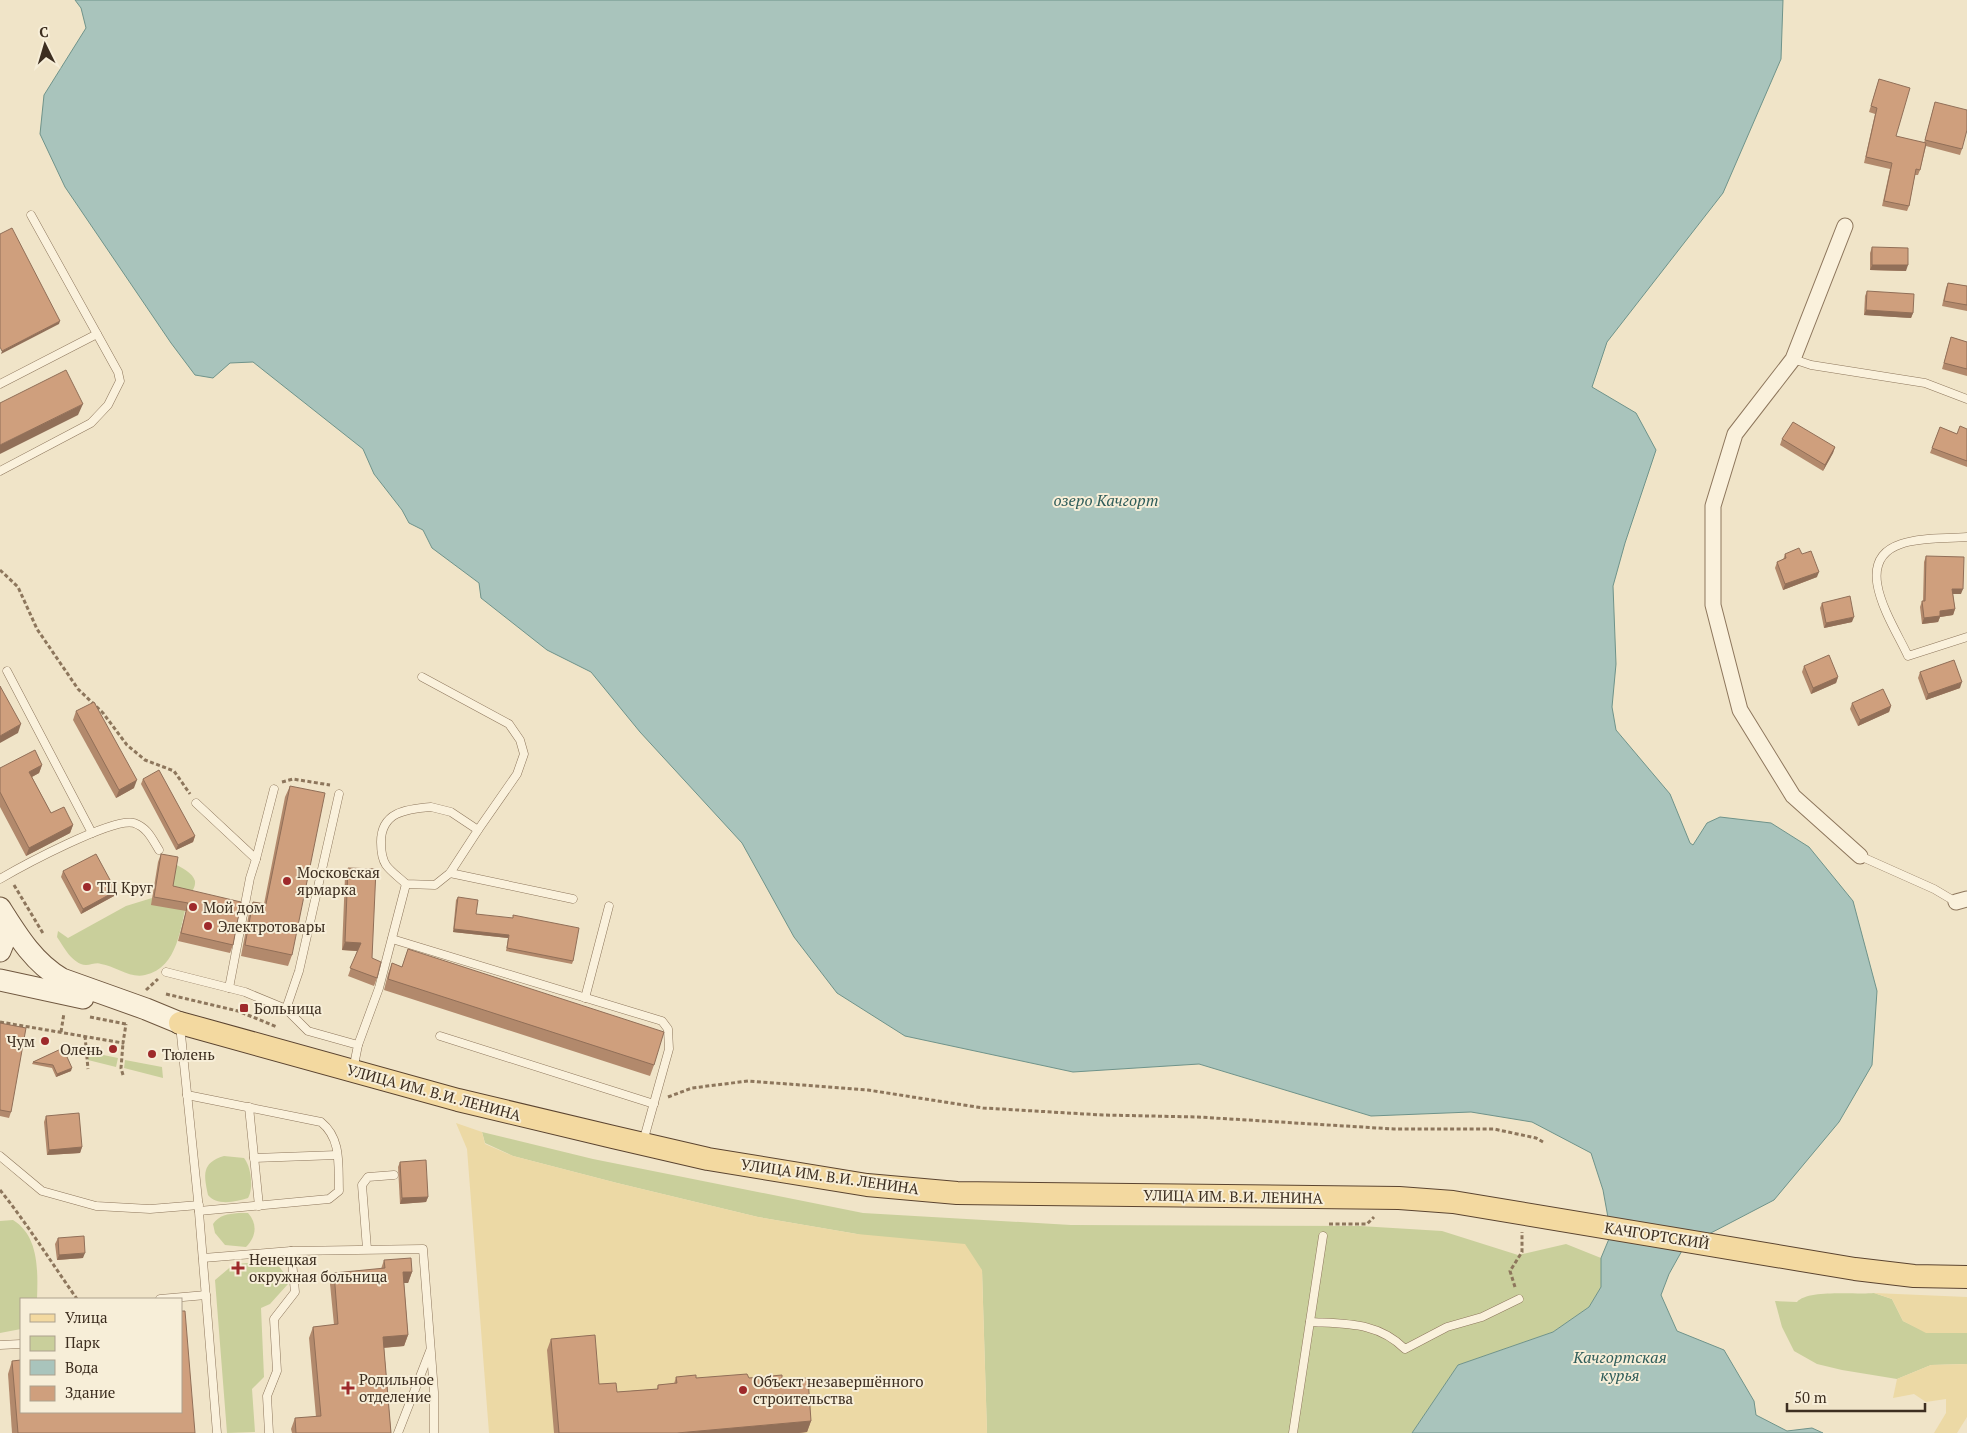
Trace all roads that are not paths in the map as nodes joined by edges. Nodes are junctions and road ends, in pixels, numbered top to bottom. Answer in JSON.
{"nodes":[{"id":1,"x":31,"y":215,"type":"dead end"},
{"id":2,"x":1845,"y":226,"type":"dead end"},
{"id":3,"x":97,"y":334,"type":"junction"},
{"id":4,"x":1793,"y":359,"type":"junction"},
{"id":5,"x":0,"y":384,"type":"edge"},
{"id":6,"x":1967,"y":398,"type":"edge"},
{"id":7,"x":0,"y":471,"type":"edge"},
{"id":8,"x":1967,"y":537,"type":"edge"},
{"id":9,"x":1967,"y":637,"type":"edge"},
{"id":10,"x":7,"y":670,"type":"dead end"},
{"id":11,"x":422,"y":677,"type":"dead end"},
{"id":12,"x":274,"y":789,"type":"road end"},
{"id":13,"x":339,"y":794,"type":"road end"},
{"id":14,"x":196,"y":803,"type":"road end"},
{"id":15,"x":478,"y":830,"type":"junction"},
{"id":16,"x":92,"y":832,"type":"junction"},
{"id":17,"x":159,"y":850,"type":"dead end"},
{"id":18,"x":1860,"y":856,"type":"joint"},
{"id":19,"x":256,"y":859,"type":"junction"},
{"id":20,"x":450,"y":873,"type":"junction"},
{"id":21,"x":0,"y":879,"type":"edge"},
{"id":22,"x":406,"y":884,"type":"junction"},
{"id":23,"x":573,"y":899,"type":"dead end"},
{"id":24,"x":1962,"y":901,"type":"edge"},
{"id":25,"x":609,"y":906,"type":"dead end"},
{"id":26,"x":3,"y":913,"type":"edge"},
{"id":27,"x":392,"y":939,"type":"junction"},
{"id":28,"x":0,"y":951,"type":"edge"},
{"id":29,"x":166,"y":972,"type":"dead end"},
{"id":30,"x":0,"y":980,"type":"edge"},
{"id":31,"x":229,"y":988,"type":"junction"},
{"id":32,"x":585,"y":998,"type":"junction"},
{"id":33,"x":286,"y":1009,"type":"junction"},
{"id":34,"x":180,"y":1023,"type":"junction"},
{"id":35,"x":440,"y":1036,"type":"dead end"},
{"id":36,"x":358,"y":1045,"type":"junction"},
{"id":37,"x":352,"y":1071,"type":"junction"},
{"id":38,"x":187,"y":1095,"type":"junction"},
{"id":39,"x":654,"y":1104,"type":"junction"},
{"id":40,"x":249,"y":1107,"type":"junction"},
{"id":41,"x":643,"y":1144,"type":"junction"},
{"id":42,"x":337,"y":1154,"type":"junction"},
{"id":43,"x":0,"y":1156,"type":"edge"},
{"id":44,"x":254,"y":1158,"type":"junction"},
{"id":45,"x":394,"y":1175,"type":"dead end"},
{"id":46,"x":259,"y":1206,"type":"junction"},
{"id":47,"x":199,"y":1208,"type":"junction"},
{"id":48,"x":1524,"y":1220,"type":"joint"},
{"id":49,"x":1323,"y":1236,"type":"road end"},
{"id":50,"x":291,"y":1250,"type":"junction"},
{"id":51,"x":367,"y":1250,"type":"junction"},
{"id":52,"x":203,"y":1258,"type":"junction"},
{"id":53,"x":1967,"y":1277,"type":"edge"},
{"id":54,"x":206,"y":1295,"type":"junction"},
{"id":55,"x":172,"y":1298,"type":"edge"},
{"id":56,"x":1519,"y":1299,"type":"road end"},
{"id":57,"x":1310,"y":1322,"type":"junction"},
{"id":58,"x":20,"y":1344,"type":"edge"},
{"id":59,"x":0,"y":1346,"type":"edge"},
{"id":60,"x":431,"y":1350,"type":"junction"},
{"id":61,"x":217,"y":1433,"type":"edge"},
{"id":62,"x":269,"y":1433,"type":"edge"},
{"id":63,"x":398,"y":1433,"type":"edge"},
{"id":64,"x":434,"y":1433,"type":"edge"},
{"id":65,"x":1293,"y":1433,"type":"edge"}],
"edges":[{"from":1,"to":3,"type":"lane"},
{"from":2,"to":4,"type":"street"},
{"from":3,"to":5,"type":"lane"},
{"from":3,"to":7,"type":"lane"},
{"from":4,"to":6,"type":"lane"},
{"from":4,"to":18,"type":"street"},
{"from":8,"to":9,"type":"lane"},
{"from":10,"to":16,"type":"lane"},
{"from":11,"to":15,"type":"lane"},
{"from":12,"to":19,"type":"lane"},
{"from":13,"to":33,"type":"lane"},
{"from":14,"to":19,"type":"lane"},
{"from":15,"to":20,"type":"lane"},
{"from":15,"to":22,"type":"lane"},
{"from":16,"to":17,"type":"lane"},
{"from":16,"to":21,"type":"lane"},
{"from":18,"to":24,"type":"lane"},
{"from":19,"to":31,"type":"lane"},
{"from":20,"to":22,"type":"lane"},
{"from":20,"to":23,"type":"lane"},
{"from":22,"to":27,"type":"lane"},
{"from":25,"to":32,"type":"lane"},
{"from":26,"to":28,"type":"main road"},
{"from":26,"to":34,"type":"main road"},
{"from":27,"to":32,"type":"lane"},
{"from":27,"to":36,"type":"lane"},
{"from":29,"to":31,"type":"lane"},
{"from":30,"to":34,"type":"main road"},
{"from":31,"to":33,"type":"lane"},
{"from":32,"to":39,"type":"lane"},
{"from":33,"to":36,"type":"lane"},
{"from":34,"to":37,"type":"main road","name":"УЛИЦА ИМ. В.И. ЛЕНИНА"},
{"from":34,"to":38,"type":"lane"},
{"from":35,"to":39,"type":"lane"},
{"from":36,"to":37,"type":"lane"},
{"from":37,"to":41,"type":"main road","name":"УЛИЦА ИМ. В.И. ЛЕНИНА"},
{"from":38,"to":40,"type":"lane"},
{"from":38,"to":47,"type":"lane"},
{"from":39,"to":41,"type":"lane"},
{"from":40,"to":42,"type":"lane"},
{"from":40,"to":44,"type":"lane"},
{"from":41,"to":48,"type":"main road","name":"УЛИЦА ИМ. В.И. ЛЕНИНА"},
{"from":42,"to":44,"type":"lane"},
{"from":42,"to":46,"type":"lane"},
{"from":43,"to":47,"type":"lane"},
{"from":44,"to":46,"type":"lane"},
{"from":45,"to":51,"type":"lane"},
{"from":46,"to":47,"type":"lane"},
{"from":47,"to":52,"type":"lane"},
{"from":48,"to":53,"type":"main road","name":"КАЧГОРТСКИЙ"},
{"from":49,"to":57,"type":"lane"},
{"from":50,"to":51,"type":"lane"},
{"from":50,"to":52,"type":"lane"},
{"from":50,"to":62,"type":"lane"},
{"from":51,"to":60,"type":"lane"},
{"from":52,"to":54,"type":"lane"},
{"from":54,"to":55,"type":"lane"},
{"from":54,"to":61,"type":"lane"},
{"from":56,"to":57,"type":"lane"},
{"from":57,"to":65,"type":"lane"},
{"from":58,"to":59,"type":"lane"},
{"from":60,"to":63,"type":"lane"},
{"from":60,"to":64,"type":"lane"}]}
